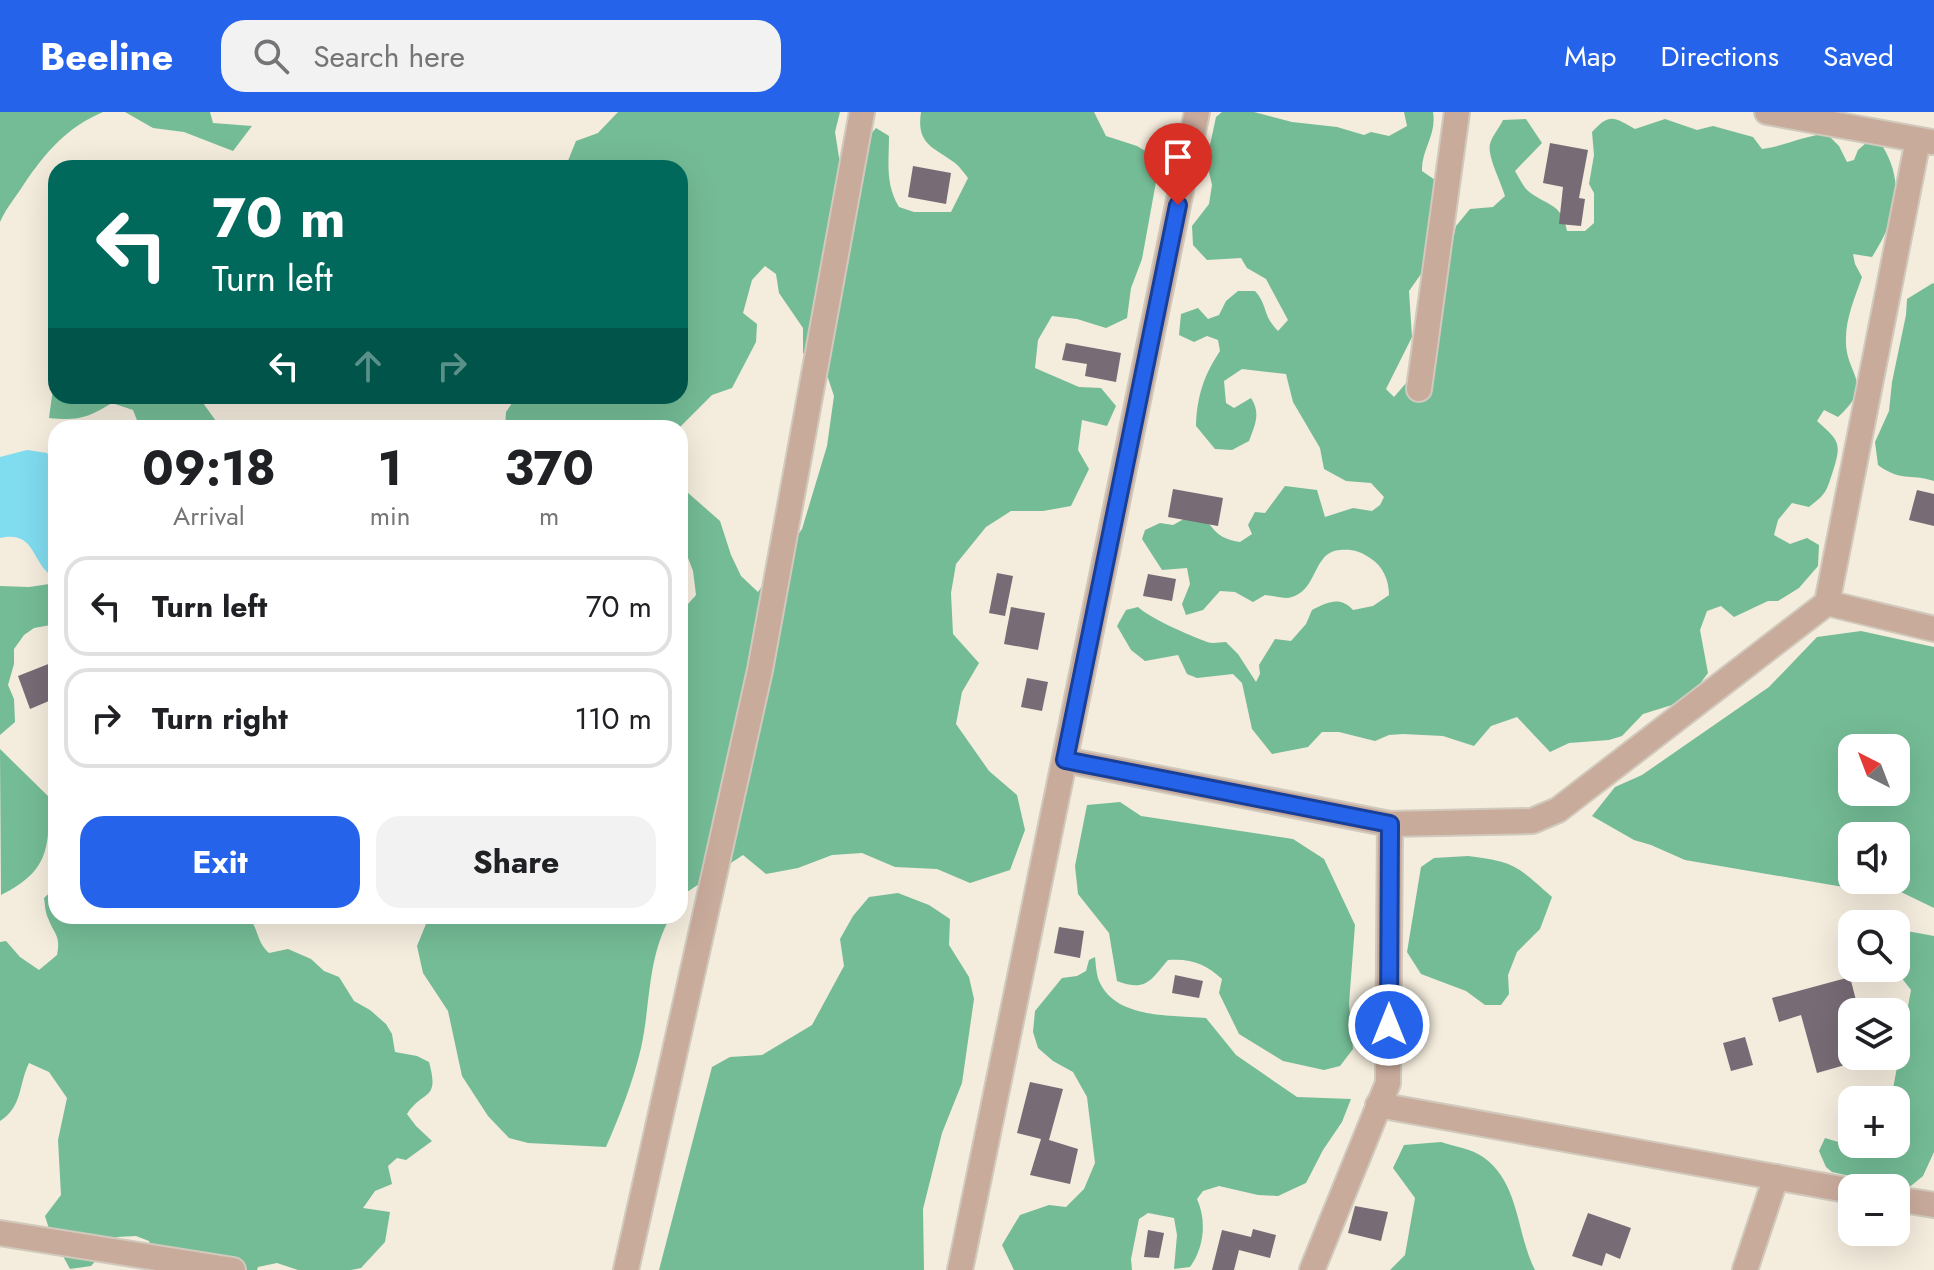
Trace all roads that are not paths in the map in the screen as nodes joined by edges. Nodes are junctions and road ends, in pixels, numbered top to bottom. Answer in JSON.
{"nodes":[{"id":1,"x":862,"y":112,"type":"edge"},
{"id":2,"x":1197,"y":112,"type":"edge"},
{"id":3,"x":1457,"y":112,"type":"edge"},
{"id":4,"x":1767,"y":112,"type":"edge"},
{"id":5,"x":1926,"y":141,"type":"edge"},
{"id":6,"x":1419,"y":389,"type":"dead end"},
{"id":7,"x":1827,"y":603,"type":"junction"},
{"id":8,"x":1934,"y":629,"type":"edge"},
{"id":9,"x":1065,"y":760,"type":"junction"},
{"id":10,"x":1390,"y":824,"type":"junction"},
{"id":11,"x":1378,"y":1105,"type":"junction"},
{"id":12,"x":1776,"y":1177,"type":"junction"},
{"id":13,"x":1838,"y":1188,"type":"edge"},
{"id":14,"x":1910,"y":1201,"type":"edge"},
{"id":15,"x":1934,"y":1205,"type":"edge"},
{"id":16,"x":0,"y":1233,"type":"edge"},
{"id":17,"x":633,"y":1269,"type":"edge"},
{"id":18,"x":233,"y":1270,"type":"edge"},
{"id":19,"x":960,"y":1270,"type":"edge"},
{"id":20,"x":1312,"y":1270,"type":"edge"},
{"id":21,"x":1745,"y":1270,"type":"edge"}],
"edges":[{"from":1,"to":17,"type":"street"},
{"from":2,"to":9,"type":"street"},
{"from":3,"to":6,"type":"street"},
{"from":4,"to":5,"type":"street"},
{"from":5,"to":7,"type":"street"},
{"from":7,"to":8,"type":"street"},
{"from":7,"to":10,"type":"street"},
{"from":9,"to":10,"type":"street"},
{"from":9,"to":19,"type":"street"},
{"from":10,"to":11,"type":"street"},
{"from":11,"to":12,"type":"street"},
{"from":11,"to":20,"type":"street"},
{"from":12,"to":13,"type":"street"},
{"from":12,"to":21,"type":"street"},
{"from":14,"to":15,"type":"street"},
{"from":16,"to":18,"type":"street"}]}
